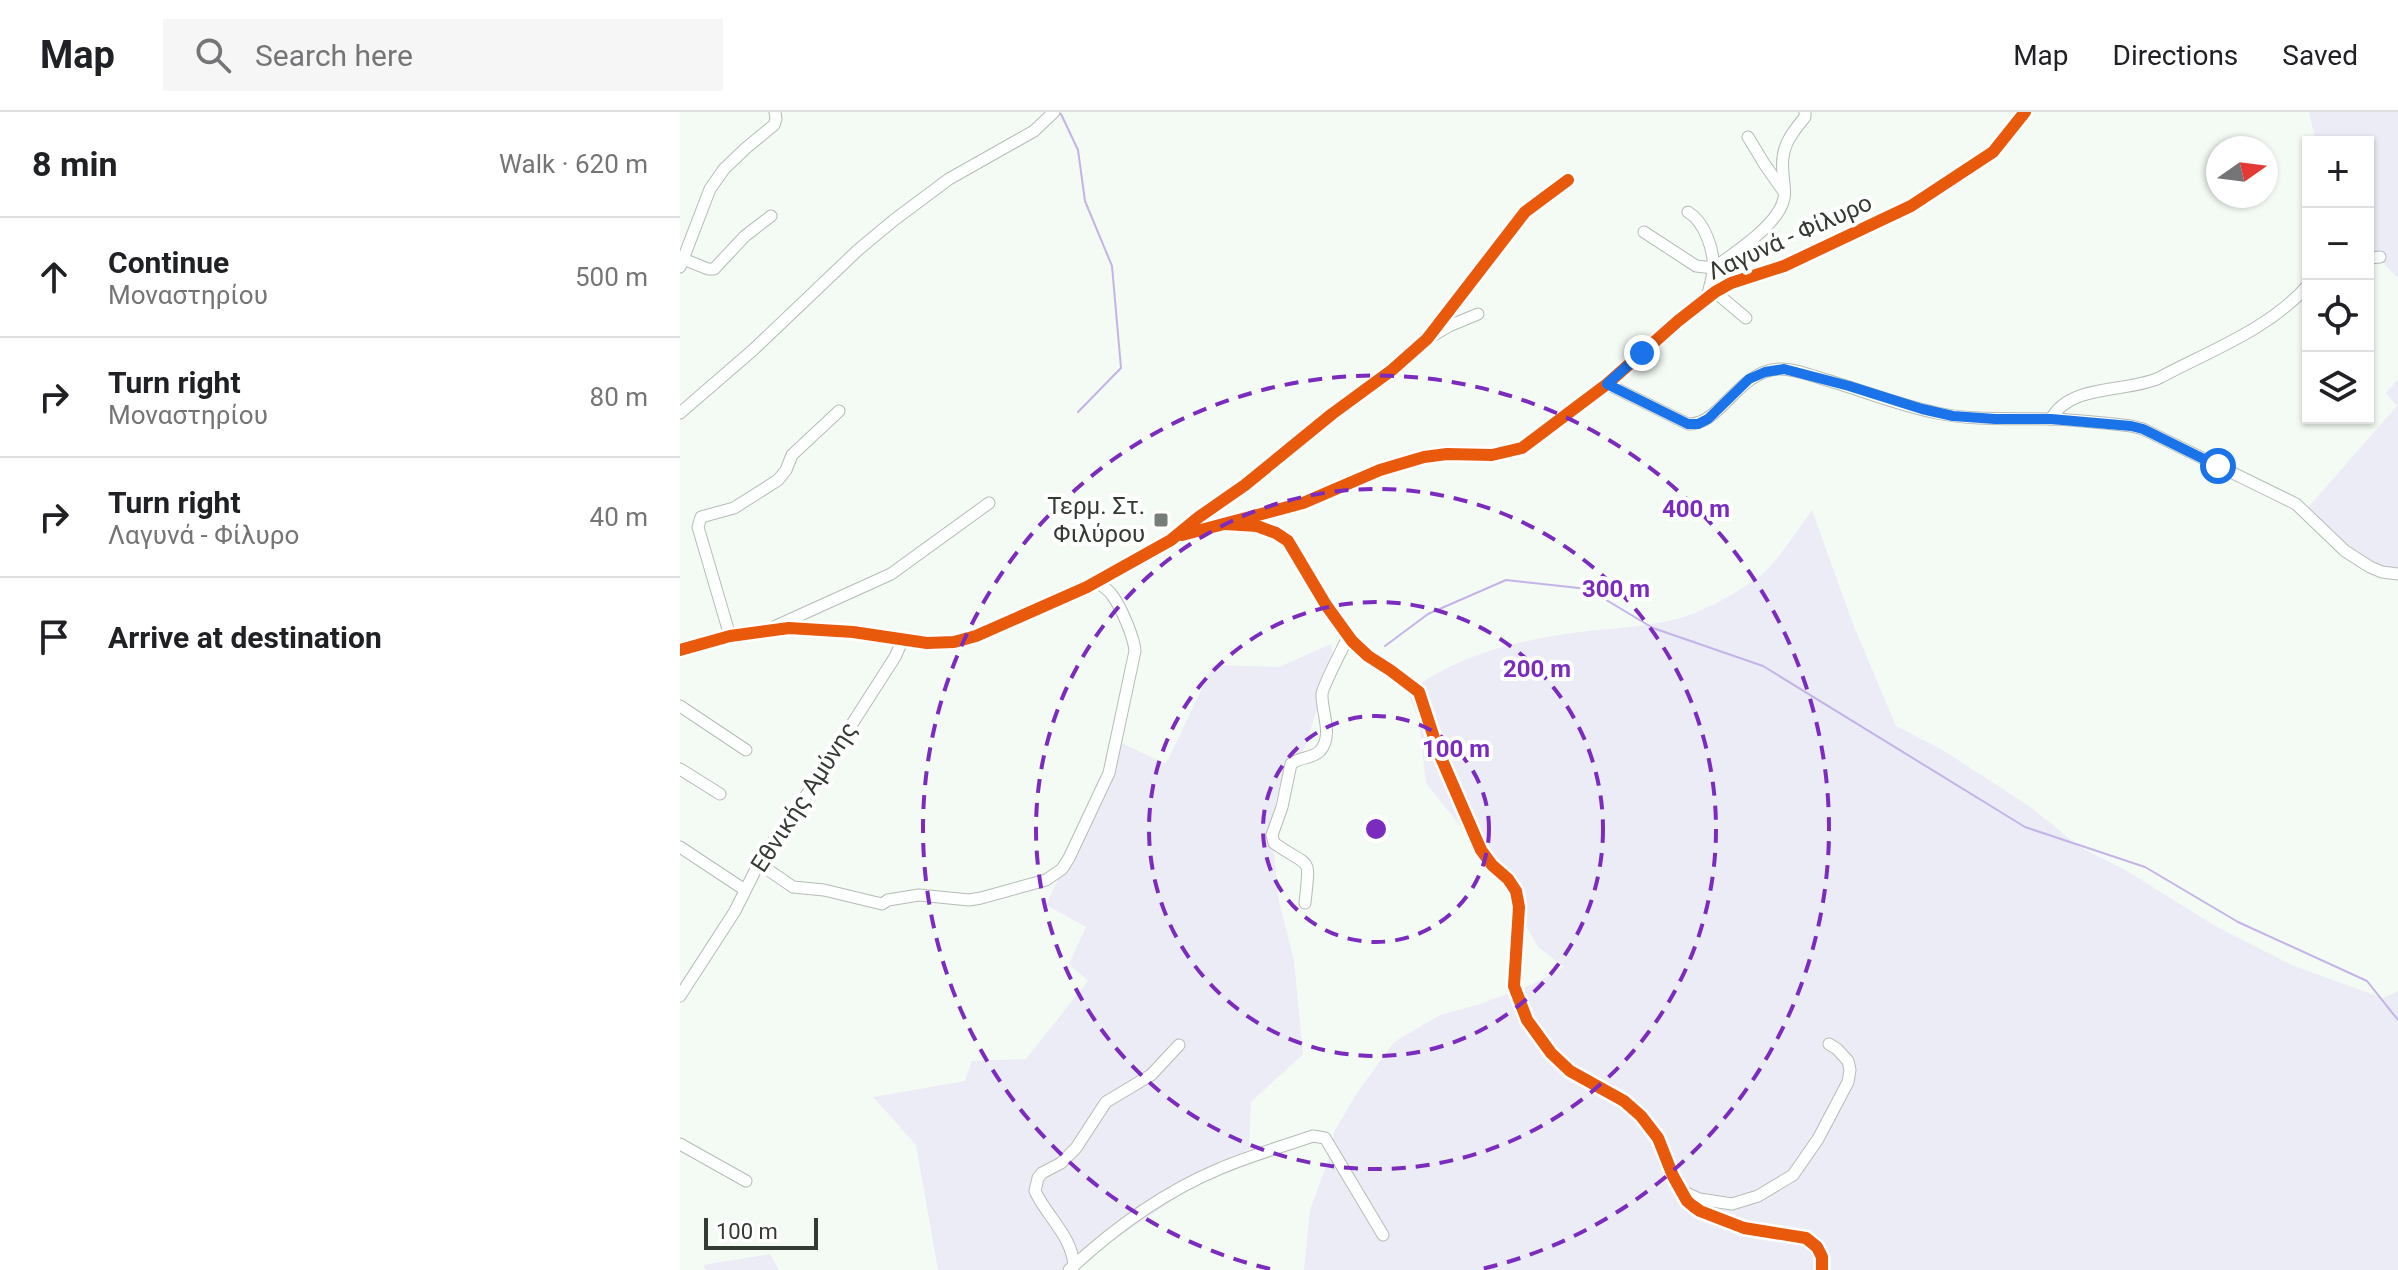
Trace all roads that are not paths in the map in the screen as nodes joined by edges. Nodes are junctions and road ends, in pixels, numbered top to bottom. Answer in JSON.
{"nodes":[{"id":1,"x":775,"y":112,"type":"edge"},
{"id":2,"x":1054,"y":112,"type":"edge"},
{"id":3,"x":1805,"y":112,"type":"edge"},
{"id":4,"x":2025,"y":112,"type":"edge"},
{"id":5,"x":1748,"y":137,"type":"dead end"},
{"id":6,"x":1568,"y":180,"type":"dead end"},
{"id":7,"x":1784,"y":193,"type":"junction"},
{"id":8,"x":1688,"y":212,"type":"dead end"},
{"id":9,"x":771,"y":216,"type":"dead end"},
{"id":10,"x":1644,"y":232,"type":"dead end"},
{"id":11,"x":682,"y":263,"type":"edge"},
{"id":12,"x":1714,"y":268,"type":"junction"},
{"id":13,"x":2302,"y":292,"type":"edge"},
{"id":14,"x":1711,"y":295,"type":"junction"},
{"id":15,"x":1478,"y":314,"type":"dead end"},
{"id":16,"x":1746,"y":318,"type":"dead end"},
{"id":17,"x":1427,"y":339,"type":"junction"},
{"id":18,"x":1607,"y":384,"type":"junction"},
{"id":19,"x":839,"y":411,"type":"dead end"},
{"id":20,"x":680,"y":413,"type":"edge"},
{"id":21,"x":2051,"y":419,"type":"junction"},
{"id":22,"x":989,"y":503,"type":"dead end"},
{"id":23,"x":1225,"y":524,"type":"junction"},
{"id":24,"x":1171,"y":540,"type":"junction"},
{"id":25,"x":2398,"y":574,"type":"edge"},
{"id":26,"x":1097,"y":582,"type":"junction"},
{"id":27,"x":768,"y":630,"type":"junction"},
{"id":28,"x":1349,"y":635,"type":"junction"},
{"id":29,"x":730,"y":636,"type":"junction"},
{"id":30,"x":903,"y":639,"type":"junction"},
{"id":31,"x":680,"y":650,"type":"edge"},
{"id":32,"x":680,"y":706,"type":"edge"},
{"id":33,"x":746,"y":750,"type":"dead end"},
{"id":34,"x":680,"y":769,"type":"edge"},
{"id":35,"x":720,"y":794,"type":"dead end"},
{"id":36,"x":680,"y":847,"type":"edge"},
{"id":37,"x":758,"y":863,"type":"junction"},
{"id":38,"x":745,"y":890,"type":"junction"},
{"id":39,"x":1305,"y":903,"type":"dead end"},
{"id":40,"x":680,"y":996,"type":"edge"},
{"id":41,"x":1829,"y":1044,"type":"dead end"},
{"id":42,"x":1179,"y":1045,"type":"dead end"},
{"id":43,"x":680,"y":1144,"type":"edge"},
{"id":44,"x":746,"y":1181,"type":"dead end"},
{"id":45,"x":1681,"y":1191,"type":"junction"},
{"id":46,"x":1383,"y":1235,"type":"dead end"},
{"id":47,"x":1072,"y":1268,"type":"edge"},
{"id":48,"x":1822,"y":1270,"type":"edge"}],
"edges":[{"from":1,"to":11,"type":"street"},
{"from":2,"to":20,"type":"street"},
{"from":3,"to":7,"type":"street"},
{"from":4,"to":14,"type":"street","name":"Λαγυνά - Φίλυρο"},
{"from":5,"to":7,"type":"street"},
{"from":6,"to":17,"type":"street"},
{"from":7,"to":12,"type":"street"},
{"from":8,"to":12,"type":"street"},
{"from":9,"to":11,"type":"street"},
{"from":10,"to":12,"type":"street"},
{"from":12,"to":14,"type":"street"},
{"from":13,"to":21,"type":"street"},
{"from":14,"to":16,"type":"street"},
{"from":14,"to":18,"type":"street","name":"Λαγυνά - Φίλυρο"},
{"from":15,"to":17,"type":"street"},
{"from":17,"to":24,"type":"street"},
{"from":18,"to":21,"type":"street"},
{"from":18,"to":23,"type":"street","name":"Λαγυνά - Φίλυρο"},
{"from":19,"to":29,"type":"street"},
{"from":21,"to":25,"type":"street"},
{"from":22,"to":27,"type":"street"},
{"from":23,"to":24,"type":"street","name":"Λαγυνά - Φίλυρο"},
{"from":23,"to":28,"type":"street"},
{"from":24,"to":26,"type":"street"},
{"from":26,"to":30,"type":"street"},
{"from":26,"to":37,"type":"street"},
{"from":27,"to":29,"type":"street"},
{"from":27,"to":30,"type":"street"},
{"from":28,"to":39,"type":"street"},
{"from":28,"to":45,"type":"street"},
{"from":29,"to":31,"type":"street"},
{"from":30,"to":37,"type":"street","name":"Εθνικής Αμύνης"},
{"from":32,"to":33,"type":"street"},
{"from":34,"to":35,"type":"street"},
{"from":36,"to":38,"type":"street"},
{"from":37,"to":38,"type":"street","name":"Εθνικής Αμύνης"},
{"from":38,"to":40,"type":"street","name":"Εθνικής Αμύνης"},
{"from":41,"to":45,"type":"street"},
{"from":42,"to":47,"type":"street"},
{"from":43,"to":44,"type":"street"},
{"from":45,"to":48,"type":"street"},
{"from":46,"to":47,"type":"street"}]}
